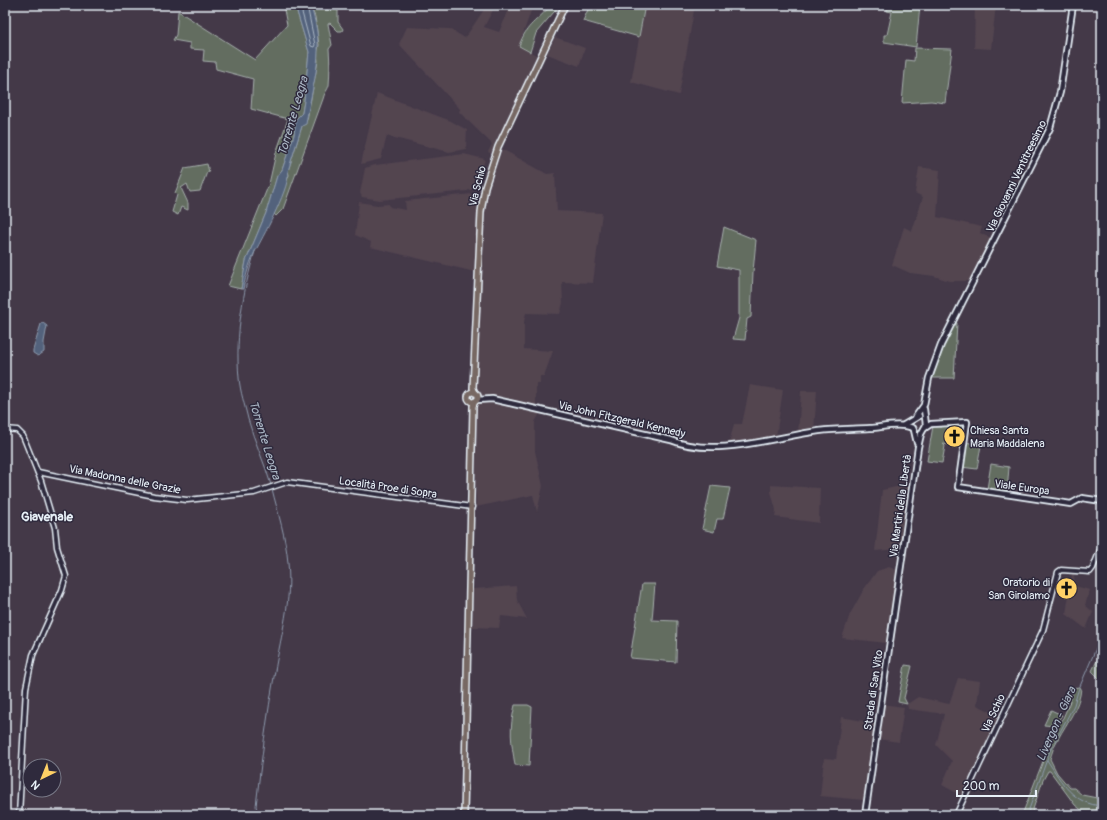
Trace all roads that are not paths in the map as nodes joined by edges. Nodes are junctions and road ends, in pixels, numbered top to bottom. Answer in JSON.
{"nodes":[{"id":1,"x":565,"y":5,"type":"edge"},
{"id":2,"x":1073,"y":5,"type":"edge"},
{"id":3,"x":475,"y":397,"type":"junction"},
{"id":4,"x":924,"y":405,"type":"junction"},
{"id":5,"x":916,"y":416,"type":"junction"},
{"id":6,"x":925,"y":419,"type":"junction"},
{"id":7,"x":911,"y":421,"type":"junction"},
{"id":8,"x":937,"y":424,"type":"junction"},
{"id":9,"x":902,"y":426,"type":"junction"},
{"id":10,"x":5,"y":429,"type":"edge"},
{"id":11,"x":913,"y":429,"type":"junction"},
{"id":12,"x":924,"y":429,"type":"junction"},
{"id":13,"x":918,"y":447,"type":"junction"},
{"id":14,"x":38,"y":472,"type":"junction"},
{"id":15,"x":302,"y":484,"type":"joint"},
{"id":16,"x":1102,"y":501,"type":"edge"},
{"id":17,"x":472,"y":507,"type":"junction"},
{"id":18,"x":1102,"y":545,"type":"edge"},
{"id":19,"x":900,"y":568,"type":"joint"},
{"id":20,"x":19,"y":815,"type":"edge"},
{"id":21,"x":464,"y":815,"type":"edge"},
{"id":22,"x":865,"y":815,"type":"edge"},
{"id":23,"x":956,"y":815,"type":"edge"}],
"edges":[{"from":1,"to":3,"type":"main road","name":"Via Schio"},
{"from":2,"to":4,"type":"main road","name":"Via Giovanni Ventitreesimo"},
{"from":3,"to":9,"type":"main road","name":"Via John Fitzgerald Kennedy"},
{"from":3,"to":17,"type":"main road","name":"Via Schio"},
{"from":4,"to":5,"type":"main road"},
{"from":4,"to":6,"type":"main road","name":"Via Martiri della Libertà"},
{"from":5,"to":6,"type":"main road"},
{"from":5,"to":7,"type":"main road","name":"Via John Fitzgerald Kennedy"},
{"from":6,"to":8,"type":"main road"},
{"from":6,"to":12,"type":"main road","name":"Via Martiri della Libertà"},
{"from":7,"to":9,"type":"main road","name":"Via John Fitzgerald Kennedy"},
{"from":7,"to":11,"type":"main road","name":"Via Martiri della Libertà"},
{"from":8,"to":12,"type":"main road","name":"Via John Fitzgerald Kennedy"},
{"from":8,"to":16,"type":"main road","name":"Viale Europa"},
{"from":9,"to":11,"type":"main road","name":"Via John Fitzgerald Kennedy"},
{"from":10,"to":14,"type":"street"},
{"from":11,"to":12,"type":"main road","name":"Via John Fitzgerald Kennedy"},
{"from":11,"to":13,"type":"main road","name":"Via Martiri della Libertà"},
{"from":12,"to":13,"type":"main road","name":"Via Martiri della Libertà"},
{"from":13,"to":19,"type":"main road","name":"Via Martiri della Libertà"},
{"from":14,"to":15,"type":"street","name":"Via Madonna delle Grazie"},
{"from":14,"to":20,"type":"street"},
{"from":15,"to":17,"type":"street","name":"Località Proe di Sopra"},
{"from":17,"to":21,"type":"main road","name":"Via Schio"},
{"from":18,"to":23,"type":"street","name":"Via Schio"},
{"from":19,"to":22,"type":"main road","name":"Strada di San Vito"}]}
